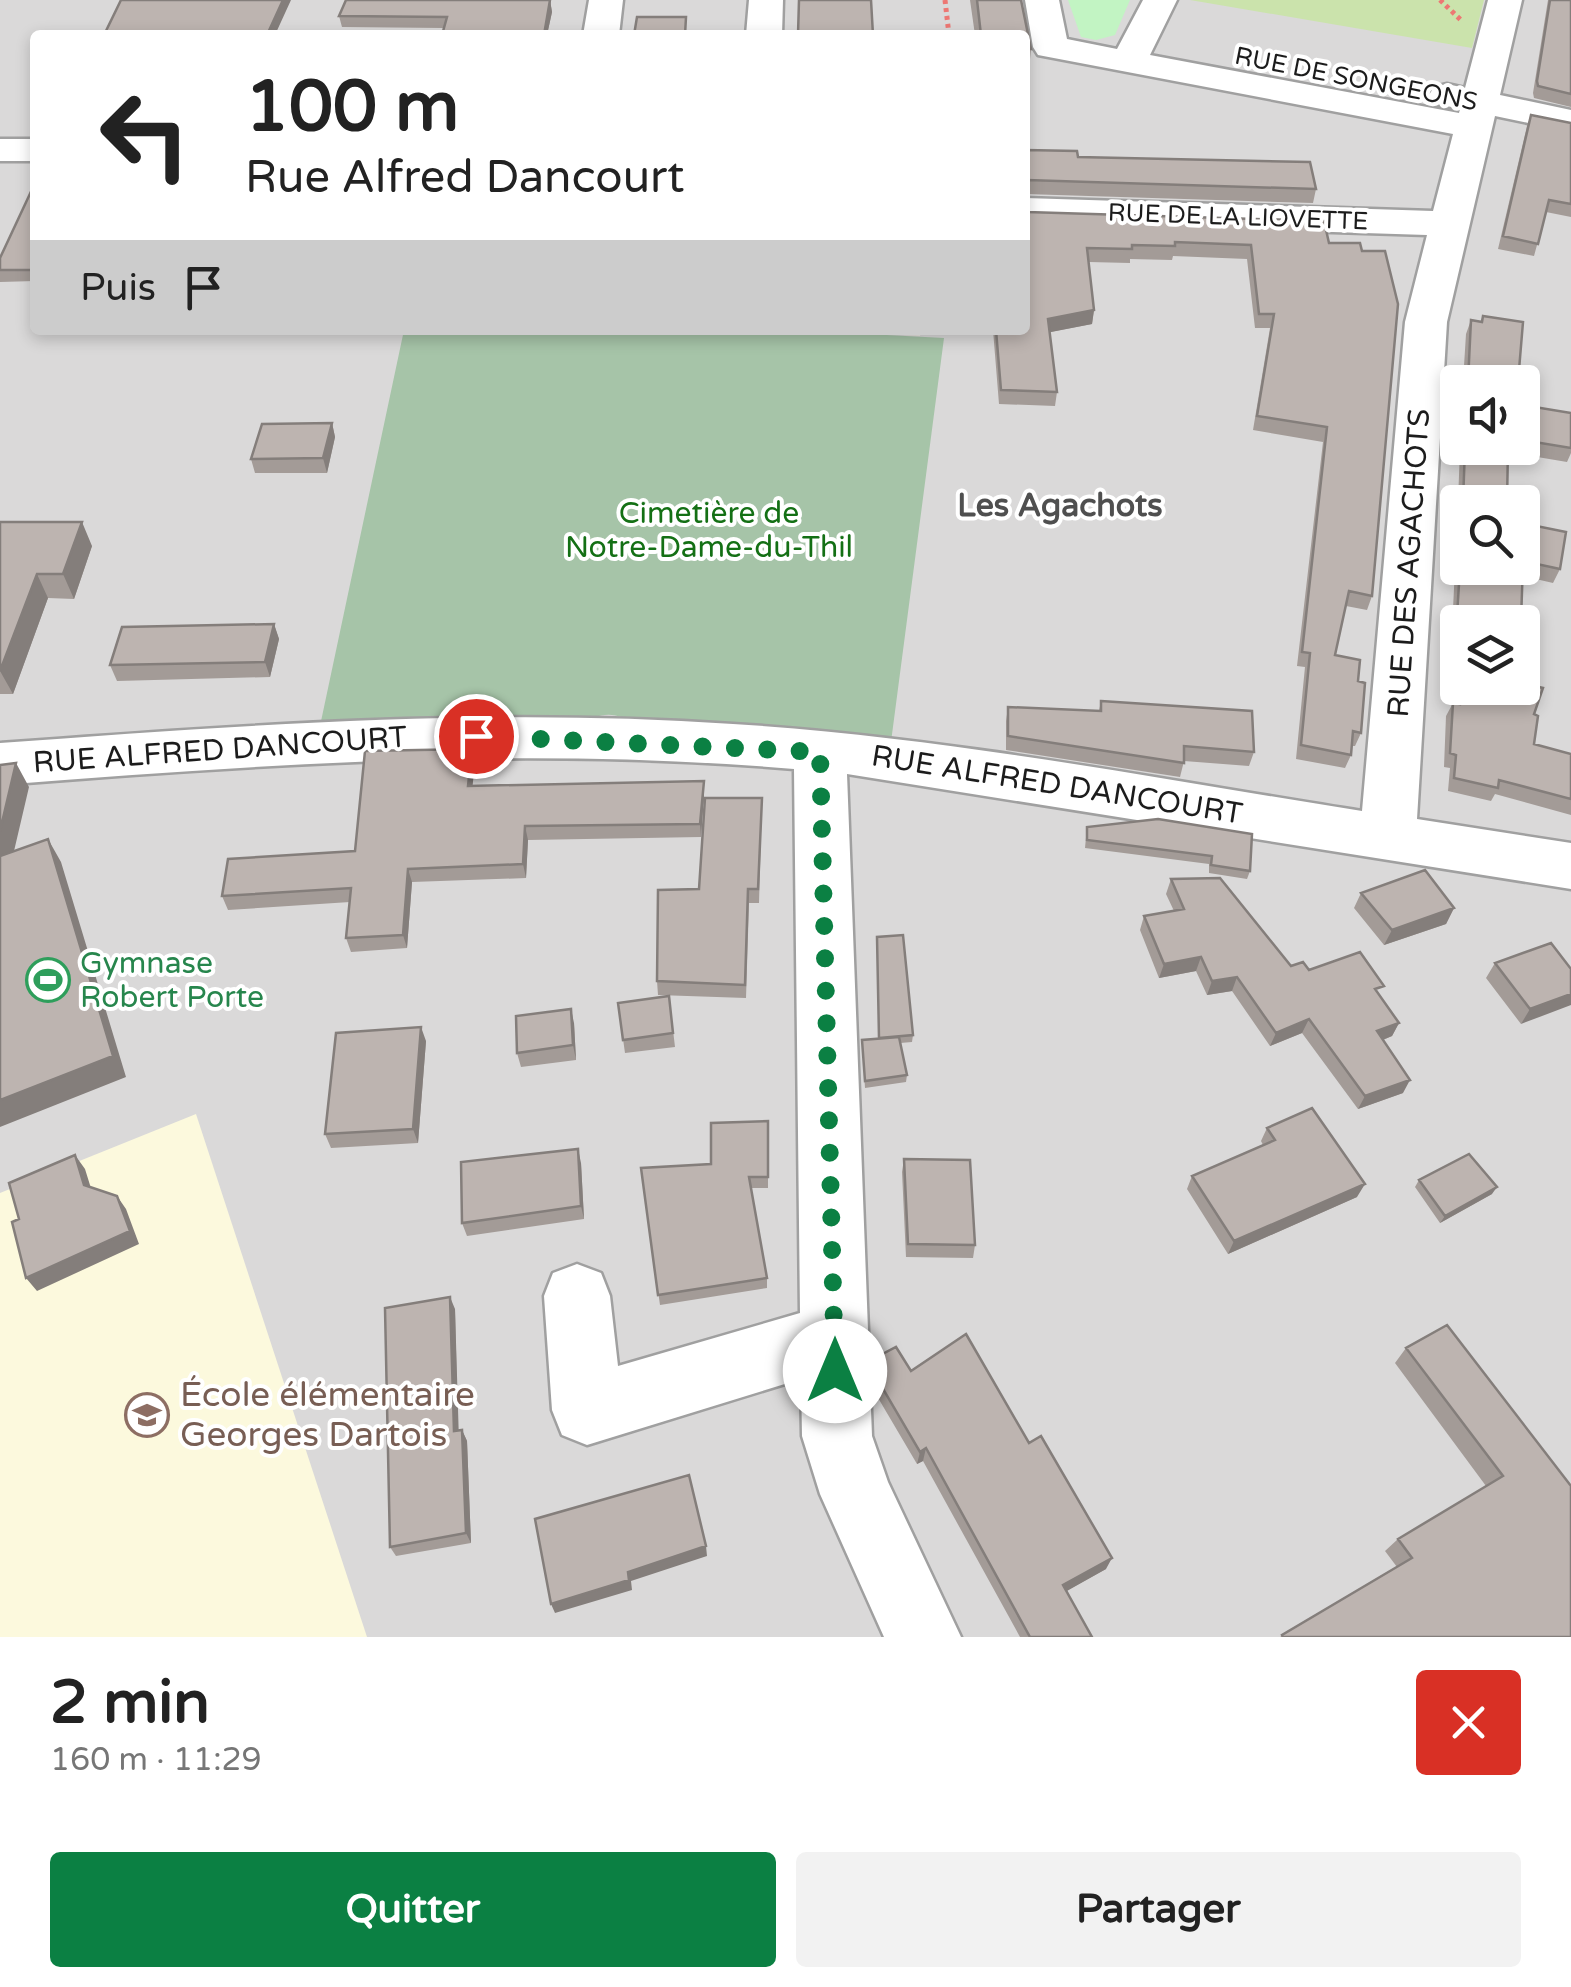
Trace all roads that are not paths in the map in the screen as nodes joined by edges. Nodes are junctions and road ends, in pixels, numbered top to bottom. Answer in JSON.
{"nodes":[{"id":1,"x":606,"y":0,"type":"edge"},
{"id":2,"x":766,"y":0,"type":"edge"},
{"id":3,"x":1042,"y":0,"type":"edge"},
{"id":4,"x":1160,"y":0,"type":"edge"},
{"id":5,"x":1505,"y":0,"type":"edge"},
{"id":6,"x":602,"y":30,"type":"edge"},
{"id":7,"x":764,"y":30,"type":"edge"},
{"id":8,"x":1135,"y":49,"type":"junction"},
{"id":9,"x":1477,"y":116,"type":"junction"},
{"id":10,"x":1571,"y":121,"type":"edge"},
{"id":11,"x":0,"y":150,"type":"edge"},
{"id":12,"x":30,"y":150,"type":"edge"},
{"id":13,"x":1030,"y":210,"type":"edge"},
{"id":14,"x":1452,"y":224,"type":"junction"},
{"id":15,"x":820,"y":752,"type":"junction"},
{"id":16,"x":0,"y":764,"type":"edge"},
{"id":17,"x":1388,"y":836,"type":"junction"},
{"id":18,"x":1571,"y":866,"type":"edge"},
{"id":19,"x":577,"y":1296,"type":"dead end"},
{"id":20,"x":836,"y":1336,"type":"junction"},
{"id":21,"x":923,"y":1637,"type":"edge"}],
"edges":[{"from":1,"to":6,"type":"street"},
{"from":2,"to":7,"type":"street"},
{"from":3,"to":8,"type":"street","name":"RUE DE SONGEONS"},
{"from":4,"to":8,"type":"street"},
{"from":5,"to":9,"type":"street","name":"RUE DES AGACHOTS"},
{"from":8,"to":9,"type":"street","name":"RUE DE SONGEONS"},
{"from":9,"to":10,"type":"street","name":"RUE DE SONGEONS"},
{"from":9,"to":14,"type":"street","name":"RUE DES AGACHOTS"},
{"from":11,"to":12,"type":"street"},
{"from":13,"to":14,"type":"street","name":"RUE DE LA LIOVETTE"},
{"from":14,"to":17,"type":"street","name":"RUE DES AGACHOTS"},
{"from":15,"to":16,"type":"street","name":"RUE ALFRED DANCOURT"},
{"from":15,"to":17,"type":"street","name":"RUE ALFRED DANCOURT"},
{"from":15,"to":20,"type":"street"},
{"from":17,"to":18,"type":"street","name":"RUE ALFRED DANCOURT"},
{"from":19,"to":20,"type":"street"},
{"from":20,"to":21,"type":"street"}]}
